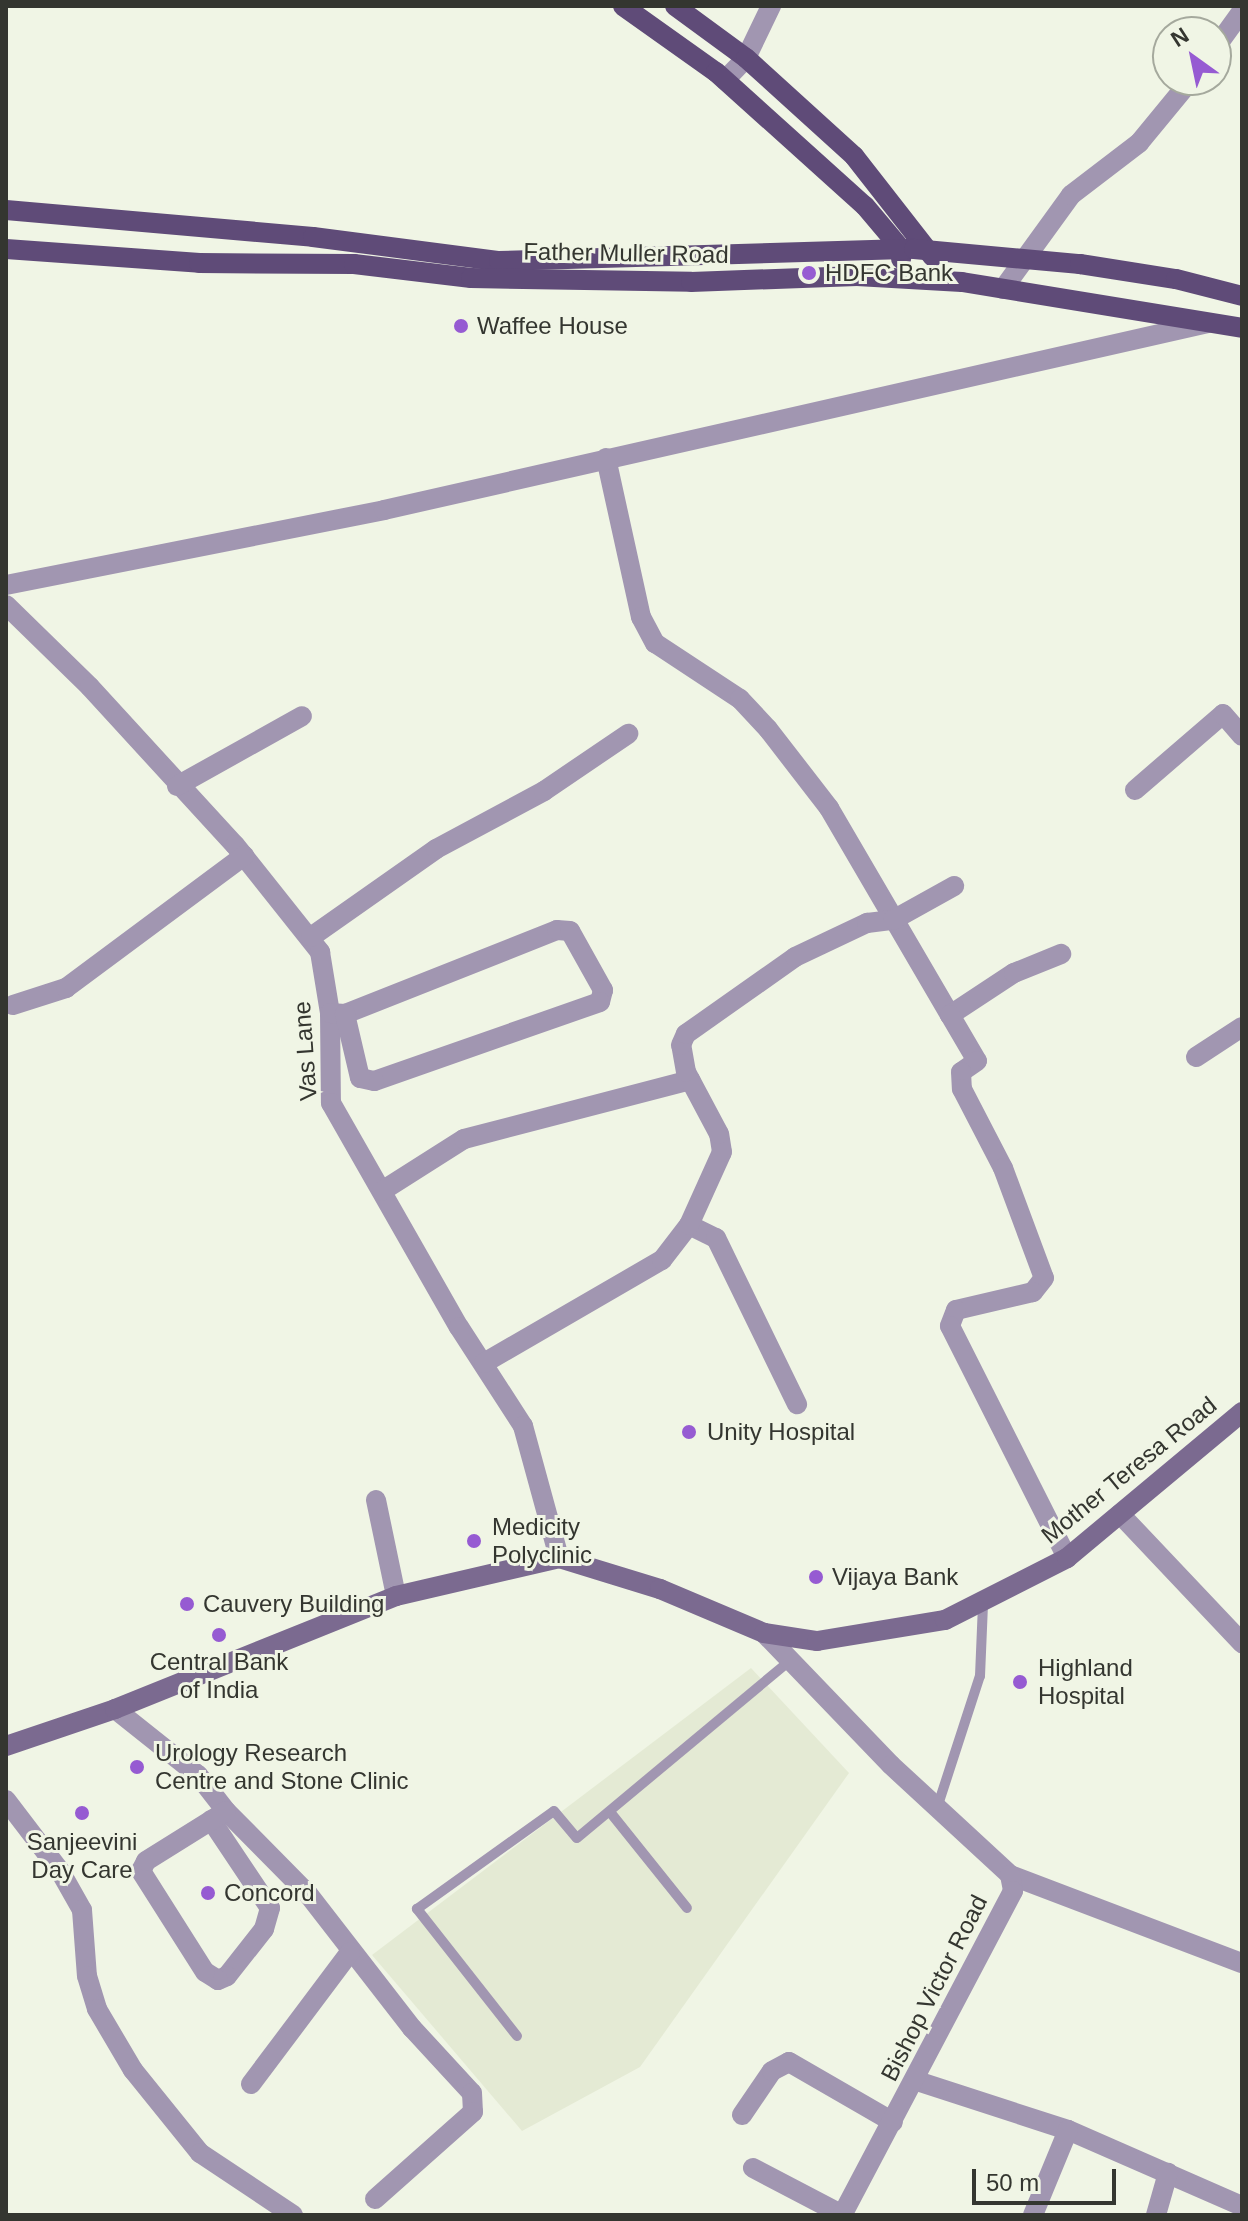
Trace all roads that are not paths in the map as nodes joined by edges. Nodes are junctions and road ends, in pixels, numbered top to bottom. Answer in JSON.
{"nodes":[{"id":1,"x":623,"y":6,"type":"edge"},
{"id":2,"x":675,"y":6,"type":"edge"},
{"id":3,"x":771,"y":6,"type":"edge"},
{"id":4,"x":746,"y":58,"type":"junction"},
{"id":5,"x":725,"y":80,"type":"junction"},
{"id":6,"x":1178,"y":96,"type":"edge"},
{"id":7,"x":6,"y":210,"type":"edge"},
{"id":8,"x":6,"y":249,"type":"edge"},
{"id":9,"x":902,"y":250,"type":"junction"},
{"id":10,"x":934,"y":252,"type":"junction"},
{"id":11,"x":1023,"y":261,"type":"junction"},
{"id":12,"x":899,"y":279,"type":"junction"},
{"id":13,"x":928,"y":280,"type":"junction"},
{"id":14,"x":1003,"y":289,"type":"junction"},
{"id":15,"x":1242,"y":296,"type":"edge"},
{"id":16,"x":1216,"y":322,"type":"junction"},
{"id":17,"x":1242,"y":328,"type":"edge"},
{"id":18,"x":606,"y":458,"type":"junction"},
{"id":19,"x":6,"y":585,"type":"edge"},
{"id":20,"x":6,"y":605,"type":"edge"},
{"id":21,"x":302,"y":716,"type":"dead end"},
{"id":22,"x":628,"y":734,"type":"dead end"},
{"id":23,"x":1242,"y":736,"type":"edge"},
{"id":24,"x":177,"y":786,"type":"junction"},
{"id":25,"x":1135,"y":790,"type":"dead end"},
{"id":26,"x":244,"y":856,"type":"junction"},
{"id":27,"x":954,"y":886,"type":"dead end"},
{"id":28,"x":893,"y":920,"type":"junction"},
{"id":29,"x":311,"y":937,"type":"junction"},
{"id":30,"x":1061,"y":954,"type":"dead end"},
{"id":31,"x":13,"y":1005,"type":"dead end"},
{"id":32,"x":338,"y":1013,"type":"junction"},
{"id":33,"x":950,"y":1015,"type":"junction"},
{"id":34,"x":1242,"y":1027,"type":"edge"},
{"id":35,"x":1196,"y":1057,"type":"dead end"},
{"id":36,"x":690,"y":1080,"type":"junction"},
{"id":37,"x":382,"y":1191,"type":"junction"},
{"id":38,"x":689,"y":1225,"type":"junction"},
{"id":39,"x":484,"y":1363,"type":"junction"},
{"id":40,"x":797,"y":1404,"type":"dead end"},
{"id":41,"x":1242,"y":1412,"type":"edge"},
{"id":42,"x":376,"y":1500,"type":"dead end"},
{"id":43,"x":1120,"y":1514,"type":"junction"},
{"id":44,"x":559,"y":1558,"type":"junction"},
{"id":45,"x":1067,"y":1558,"type":"junction"},
{"id":46,"x":396,"y":1596,"type":"junction"},
{"id":47,"x":983,"y":1603,"type":"junction"},
{"id":48,"x":764,"y":1633,"type":"junction"},
{"id":49,"x":1242,"y":1643,"type":"edge"},
{"id":50,"x":788,"y":1662,"type":"junction"},
{"id":51,"x":115,"y":1709,"type":"junction"},
{"id":52,"x":6,"y":1746,"type":"edge"},
{"id":53,"x":6,"y":1800,"type":"edge"},
{"id":54,"x":937,"y":1808,"type":"junction"},
{"id":55,"x":610,"y":1812,"type":"junction"},
{"id":56,"x":219,"y":1816,"type":"junction"},
{"id":57,"x":1010,"y":1875,"type":"junction"},
{"id":58,"x":687,"y":1908,"type":"dead end"},
{"id":59,"x":350,"y":1952,"type":"junction"},
{"id":60,"x":1242,"y":1963,"type":"edge"},
{"id":61,"x":517,"y":2036,"type":"dead end"},
{"id":62,"x":917,"y":2081,"type":"junction"},
{"id":63,"x":251,"y":2084,"type":"dead end"},
{"id":64,"x":742,"y":2115,"type":"dead end"},
{"id":65,"x":893,"y":2122,"type":"junction"},
{"id":66,"x":1068,"y":2130,"type":"junction"},
{"id":67,"x":753,"y":2168,"type":"dead end"},
{"id":68,"x":1168,"y":2173,"type":"junction"},
{"id":69,"x":375,"y":2199,"type":"dead end"},
{"id":70,"x":1242,"y":2206,"type":"edge"},
{"id":71,"x":293,"y":2215,"type":"edge"},
{"id":72,"x":842,"y":2215,"type":"edge"},
{"id":73,"x":1033,"y":2215,"type":"edge"},
{"id":74,"x":1156,"y":2215,"type":"edge"}],
"edges":[{"from":1,"to":5,"type":"main road"},
{"from":2,"to":4,"type":"main road"},
{"from":3,"to":4,"type":"street"},
{"from":4,"to":5,"type":"street"},
{"from":4,"to":10,"type":"main road"},
{"from":5,"to":9,"type":"main road"},
{"from":6,"to":11,"type":"street"},
{"from":7,"to":9,"type":"main road"},
{"from":8,"to":12,"type":"main road","name":"Father Muller Road"},
{"from":9,"to":10,"type":"main road"},
{"from":9,"to":12,"type":"main road"},
{"from":10,"to":11,"type":"main road"},
{"from":10,"to":13,"type":"main road"},
{"from":11,"to":14,"type":"street"},
{"from":11,"to":15,"type":"main road"},
{"from":12,"to":13,"type":"main road","name":"Father Muller Road"},
{"from":13,"to":14,"type":"main road","name":"Father Muller Road"},
{"from":14,"to":16,"type":"main road","name":"Father Muller Road"},
{"from":16,"to":17,"type":"main road","name":"Father Muller Road"},
{"from":16,"to":18,"type":"street"},
{"from":18,"to":19,"type":"street"},
{"from":18,"to":28,"type":"street"},
{"from":20,"to":24,"type":"street","name":"Vas Lane"},
{"from":21,"to":24,"type":"street"},
{"from":22,"to":29,"type":"street"},
{"from":23,"to":25,"type":"street"},
{"from":24,"to":26,"type":"street","name":"Vas Lane"},
{"from":26,"to":29,"type":"street","name":"Vas Lane"},
{"from":26,"to":31,"type":"street"},
{"from":27,"to":28,"type":"street"},
{"from":28,"to":33,"type":"street"},
{"from":28,"to":36,"type":"street"},
{"from":29,"to":32,"type":"street","name":"Vas Lane"},
{"from":30,"to":33,"type":"street"},
{"from":32,"to":32,"type":"street"},
{"from":32,"to":37,"type":"street","name":"Vas Lane"},
{"from":33,"to":45,"type":"street"},
{"from":34,"to":35,"type":"street"},
{"from":36,"to":37,"type":"street"},
{"from":36,"to":38,"type":"street"},
{"from":37,"to":39,"type":"street","name":"Vas Lane"},
{"from":38,"to":39,"type":"street"},
{"from":38,"to":40,"type":"street"},
{"from":39,"to":44,"type":"street","name":"Vas Lane"},
{"from":41,"to":43,"type":"main road","name":"Mother Teresa Road"},
{"from":42,"to":46,"type":"street"},
{"from":43,"to":45,"type":"main road","name":"Mother Teresa Road"},
{"from":43,"to":49,"type":"street"},
{"from":44,"to":46,"type":"main road"},
{"from":44,"to":48,"type":"main road","name":"Mother Teresa Road"},
{"from":45,"to":47,"type":"main road","name":"Mother Teresa Road"},
{"from":46,"to":51,"type":"main road"},
{"from":47,"to":48,"type":"main road","name":"Mother Teresa Road"},
{"from":47,"to":54,"type":"lane"},
{"from":48,"to":50,"type":"street","name":"Bishop Victor Road"},
{"from":50,"to":54,"type":"street","name":"Bishop Victor Road"},
{"from":50,"to":55,"type":"lane"},
{"from":51,"to":52,"type":"main road"},
{"from":51,"to":56,"type":"street"},
{"from":53,"to":71,"type":"street"},
{"from":54,"to":57,"type":"street","name":"Bishop Victor Road"},
{"from":55,"to":58,"type":"lane"},
{"from":55,"to":61,"type":"lane"},
{"from":56,"to":56,"type":"street"},
{"from":56,"to":59,"type":"street"},
{"from":57,"to":60,"type":"street"},
{"from":57,"to":62,"type":"street","name":"Bishop Victor Road"},
{"from":59,"to":63,"type":"street"},
{"from":59,"to":69,"type":"street"},
{"from":62,"to":65,"type":"street","name":"Bishop Victor Road"},
{"from":62,"to":66,"type":"street"},
{"from":64,"to":65,"type":"street"},
{"from":65,"to":72,"type":"street","name":"Bishop Victor Road"},
{"from":66,"to":68,"type":"street"},
{"from":66,"to":73,"type":"street"},
{"from":67,"to":72,"type":"street"},
{"from":68,"to":70,"type":"street"},
{"from":68,"to":74,"type":"street"}]}
